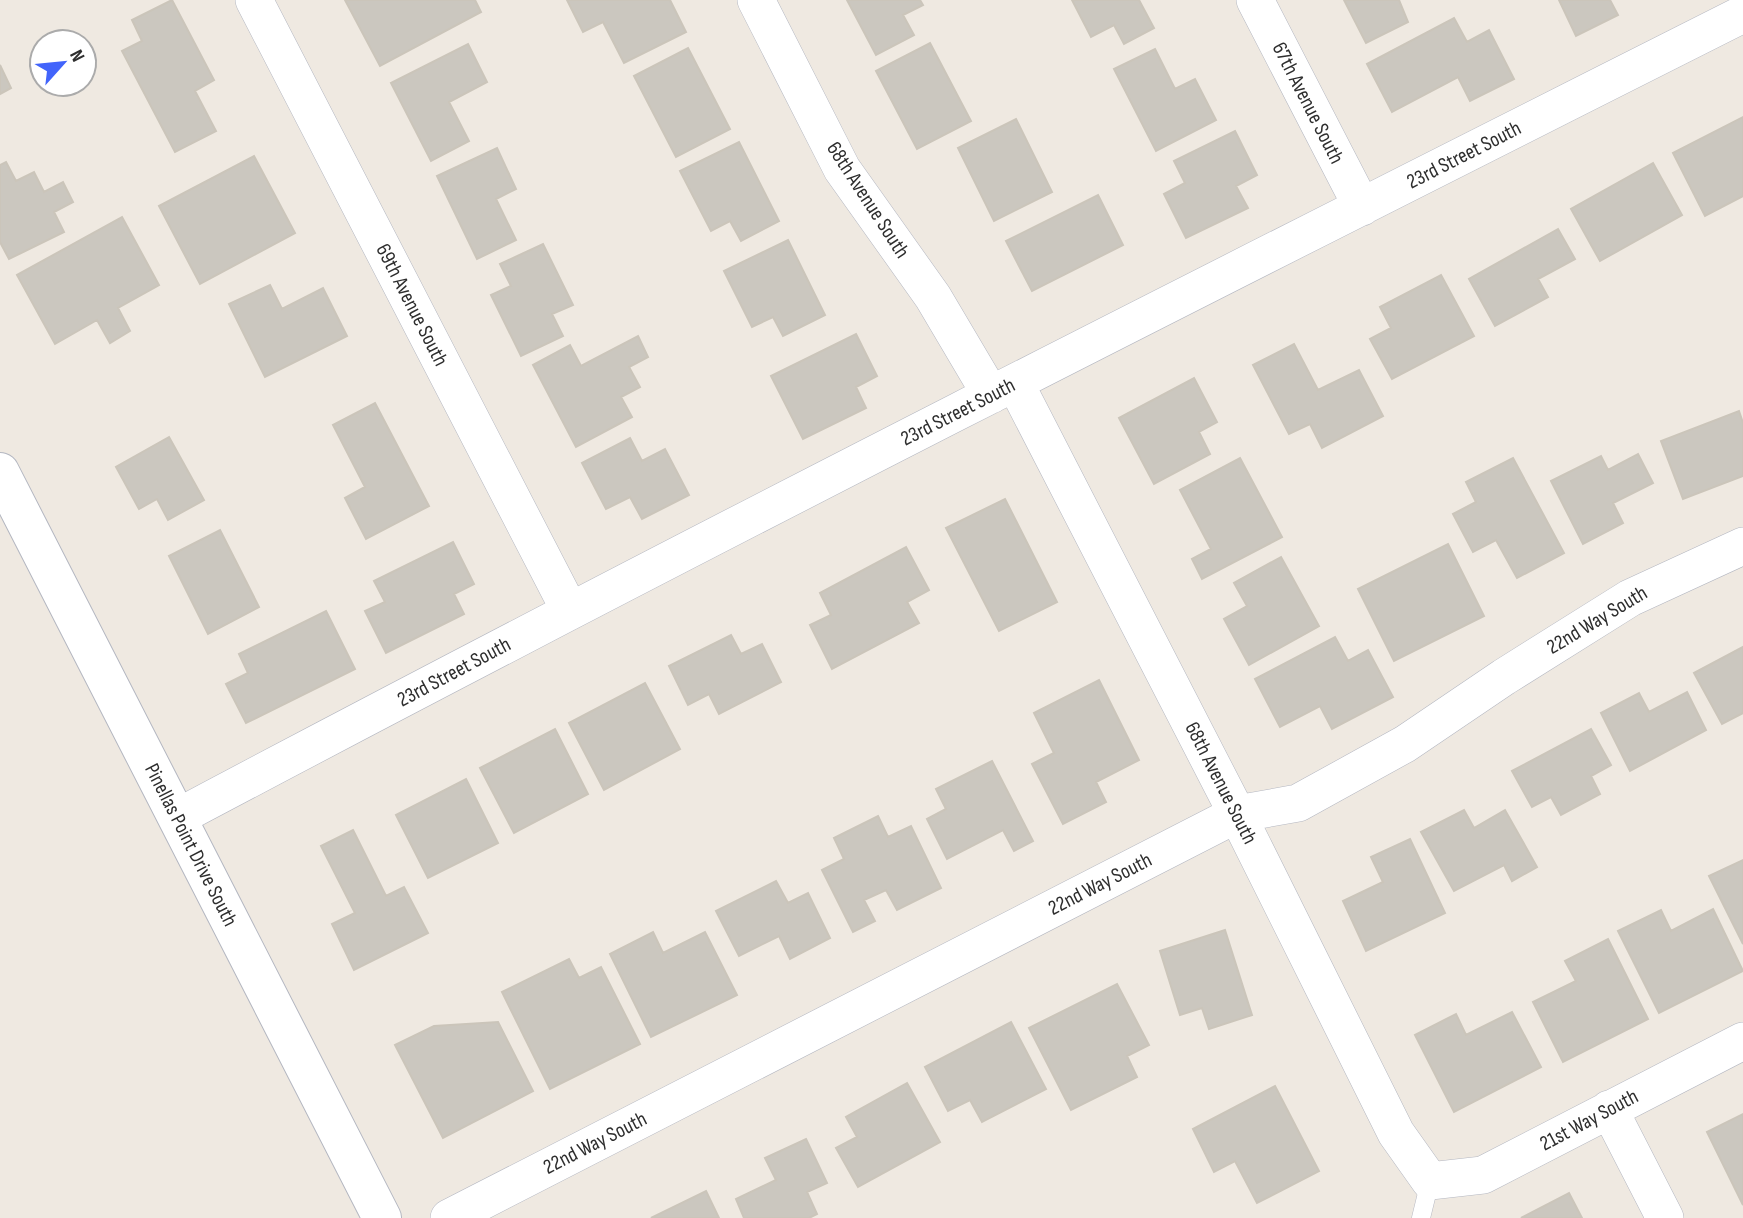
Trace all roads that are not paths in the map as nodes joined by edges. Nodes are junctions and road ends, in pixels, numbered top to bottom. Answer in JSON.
{"nodes":[{"id":1,"x":254,"y":0,"type":"edge"},
{"id":2,"x":756,"y":0,"type":"edge"},
{"id":3,"x":1255,"y":0,"type":"edge"},
{"id":4,"x":1743,"y":14,"type":"edge"},
{"id":5,"x":1362,"y":207,"type":"junction"},
{"id":6,"x":1003,"y":389,"type":"junction"},
{"id":7,"x":0,"y":472,"type":"edge"},
{"id":8,"x":1743,"y":546,"type":"edge"},
{"id":9,"x":570,"y":611,"type":"junction"},
{"id":10,"x":1237,"y":814,"type":"junction"},
{"id":11,"x":177,"y":817,"type":"junction"},
{"id":12,"x":1743,"y":1041,"type":"edge"},
{"id":13,"x":1609,"y":1109,"type":"junction"},
{"id":14,"x":1430,"y":1181,"type":"junction"},
{"id":15,"x":382,"y":1218,"type":"edge"},
{"id":16,"x":449,"y":1218,"type":"edge"},
{"id":17,"x":1421,"y":1218,"type":"edge"},
{"id":18,"x":1665,"y":1218,"type":"edge"}],
"edges":[{"from":1,"to":9,"type":"street","name":"69th Avenue South"},
{"from":2,"to":6,"type":"street","name":"68th Avenue South"},
{"from":3,"to":5,"type":"street","name":"67th Avenue South"},
{"from":4,"to":5,"type":"street","name":"23rd Street South"},
{"from":5,"to":6,"type":"street","name":"23rd Street South"},
{"from":6,"to":9,"type":"street","name":"23rd Street South"},
{"from":6,"to":10,"type":"street","name":"68th Avenue South"},
{"from":7,"to":11,"type":"street","name":"Pinellas Point Drive South"},
{"from":8,"to":10,"type":"street","name":"22nd Way South"},
{"from":9,"to":11,"type":"street","name":"23rd Street South"},
{"from":10,"to":14,"type":"street","name":"68th Avenue South"},
{"from":10,"to":16,"type":"street","name":"22nd Way South"},
{"from":11,"to":15,"type":"street","name":"Pinellas Point Drive South"},
{"from":12,"to":13,"type":"street","name":"21st Way South"},
{"from":13,"to":14,"type":"street","name":"21st Way South"},
{"from":13,"to":18,"type":"street"},
{"from":14,"to":17,"type":"lane"}]}
